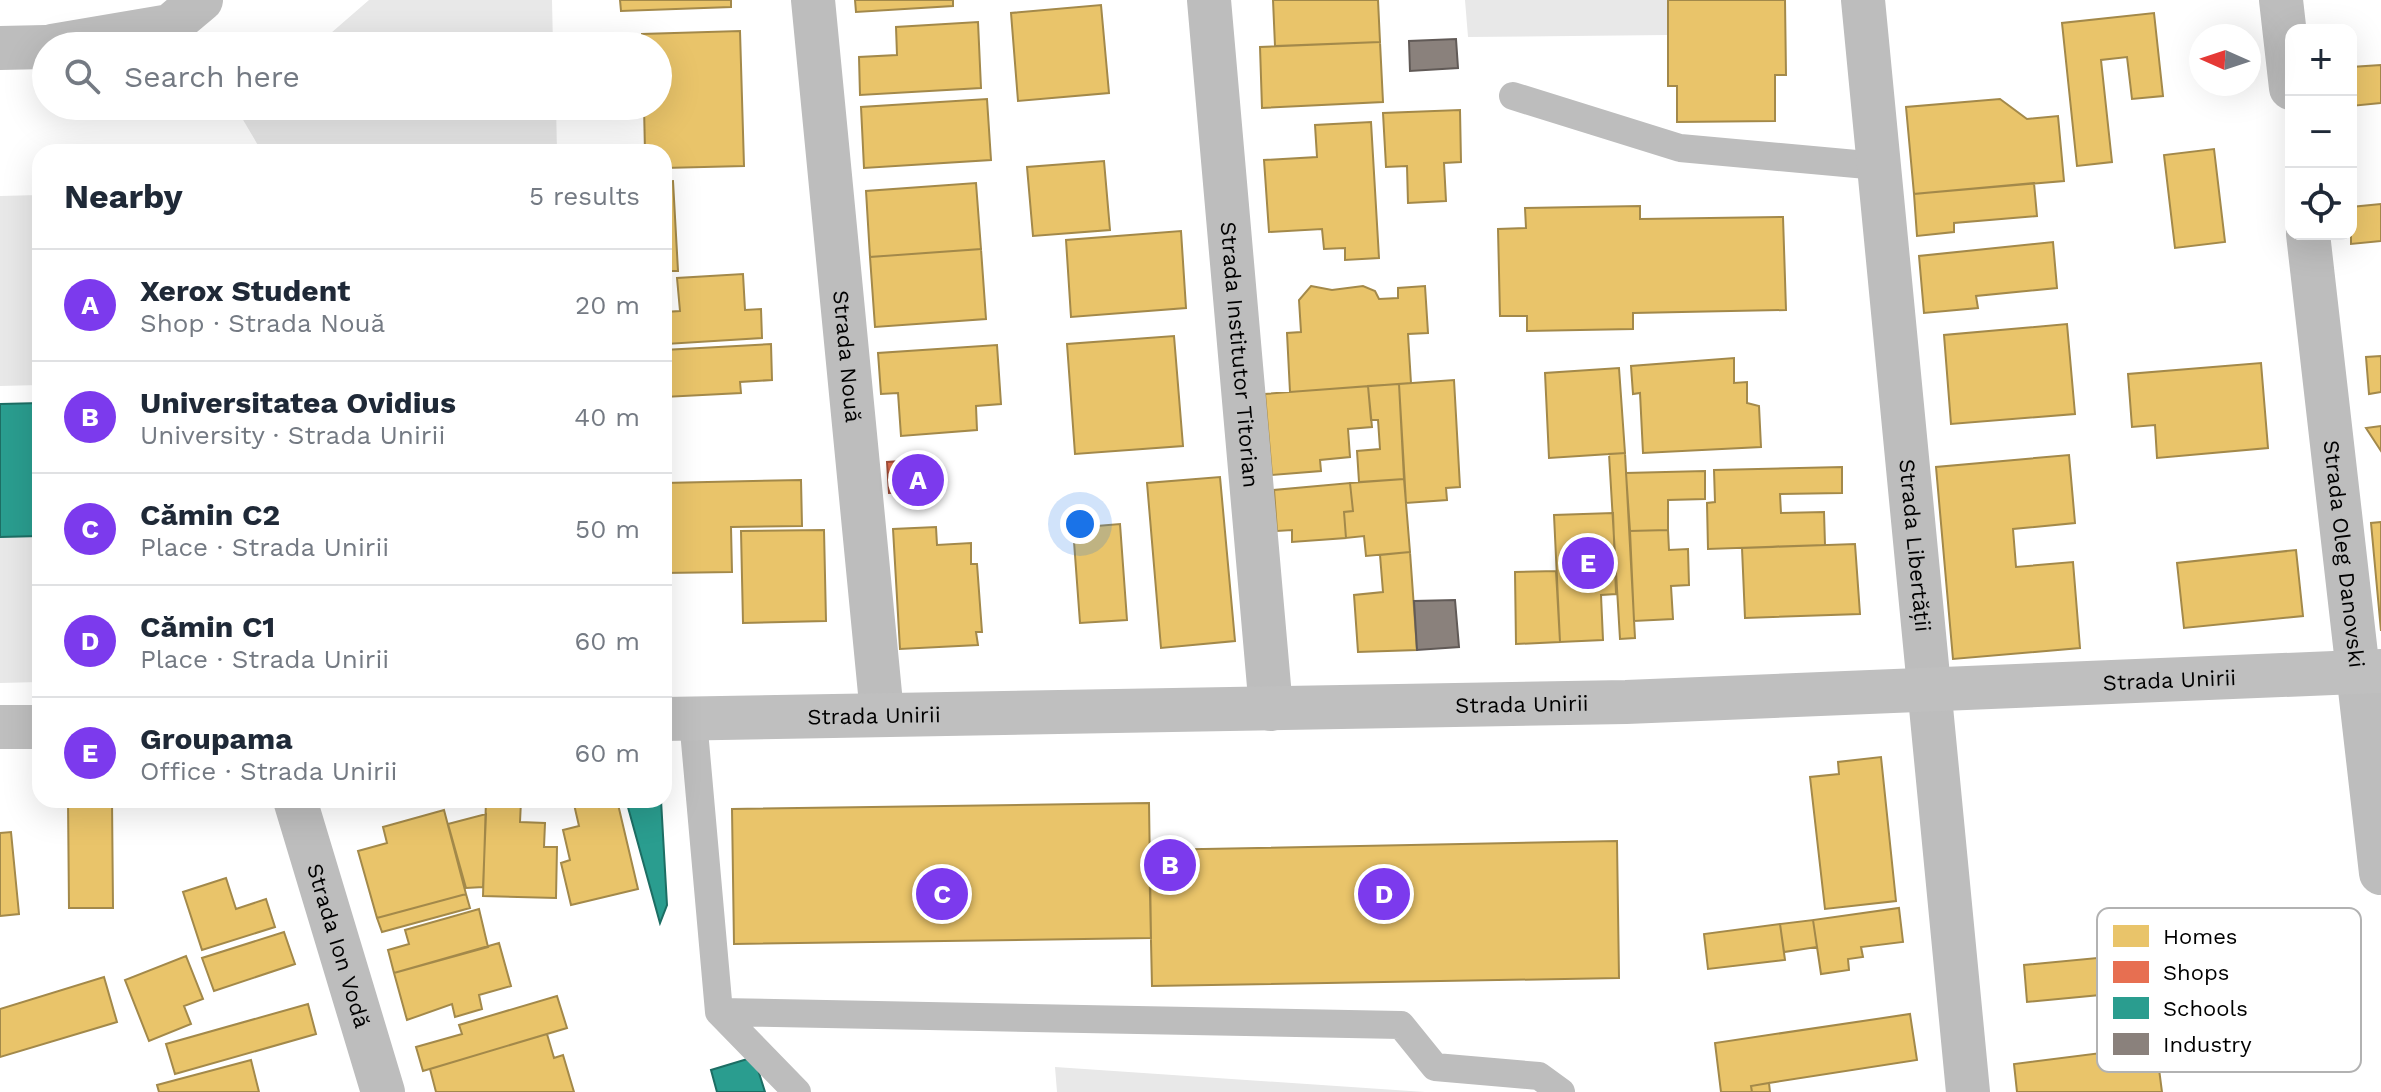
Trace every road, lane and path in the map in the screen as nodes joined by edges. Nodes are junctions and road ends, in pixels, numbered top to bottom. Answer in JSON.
{"nodes":[{"id":1,"x":201,"y":0,"type":"edge"},
{"id":2,"x":813,"y":0,"type":"edge"},
{"id":3,"x":1209,"y":0,"type":"edge"},
{"id":4,"x":1863,"y":0,"type":"edge"},
{"id":5,"x":2281,"y":0,"type":"edge"},
{"id":6,"x":134,"y":32,"type":"edge"},
{"id":7,"x":2285,"y":35,"type":"edge"},
{"id":8,"x":32,"y":47,"type":"edge"},
{"id":9,"x":0,"y":48,"type":"edge"},
{"id":10,"x":1513,"y":96,"type":"dead end"},
{"id":11,"x":1878,"y":166,"type":"junction"},
{"id":12,"x":2309,"y":240,"type":"edge"},
{"id":13,"x":2370,"y":672,"type":"edge"},
{"id":14,"x":1929,"y":692,"type":"junction"},
{"id":15,"x":1271,"y":709,"type":"junction"},
{"id":16,"x":882,"y":714,"type":"junction"},
{"id":17,"x":678,"y":719,"type":"edge"},
{"id":18,"x":0,"y":727,"type":"edge"},
{"id":19,"x":32,"y":727,"type":"edge"},
{"id":20,"x":297,"y":808,"type":"edge"},
{"id":21,"x":2381,"y":873,"type":"edge"},
{"id":22,"x":719,"y":1012,"type":"junction"},
{"id":23,"x":383,"y":1092,"type":"edge"},
{"id":24,"x":797,"y":1092,"type":"edge"},
{"id":25,"x":1561,"y":1092,"type":"edge"},
{"id":26,"x":1968,"y":1092,"type":"edge"}],
"edges":[{"from":1,"to":6,"type":"street"},
{"from":2,"to":16,"type":"street","name":"Strada Nouă"},
{"from":3,"to":15,"type":"street","name":"Strada Institutor Titorian"},
{"from":4,"to":11,"type":"street","name":"Strada Libertății"},
{"from":5,"to":7,"type":"street"},
{"from":8,"to":9,"type":"street"},
{"from":10,"to":11,"type":"lane"},
{"from":11,"to":14,"type":"street","name":"Strada Libertății"},
{"from":12,"to":13,"type":"street","name":"Strada Oleg Danovski"},
{"from":13,"to":14,"type":"street","name":"Strada Unirii"},
{"from":13,"to":21,"type":"street","name":"Strada Oleg Danovski"},
{"from":14,"to":15,"type":"street","name":"Strada Unirii"},
{"from":14,"to":26,"type":"street","name":"Strada Libertății"},
{"from":15,"to":16,"type":"street","name":"Strada Unirii"},
{"from":16,"to":17,"type":"street","name":"Strada Unirii"},
{"from":17,"to":22,"type":"lane"},
{"from":18,"to":19,"type":"street"},
{"from":20,"to":23,"type":"street","name":"Strada Ion Vodă"},
{"from":22,"to":24,"type":"lane"},
{"from":22,"to":25,"type":"lane"}]}
